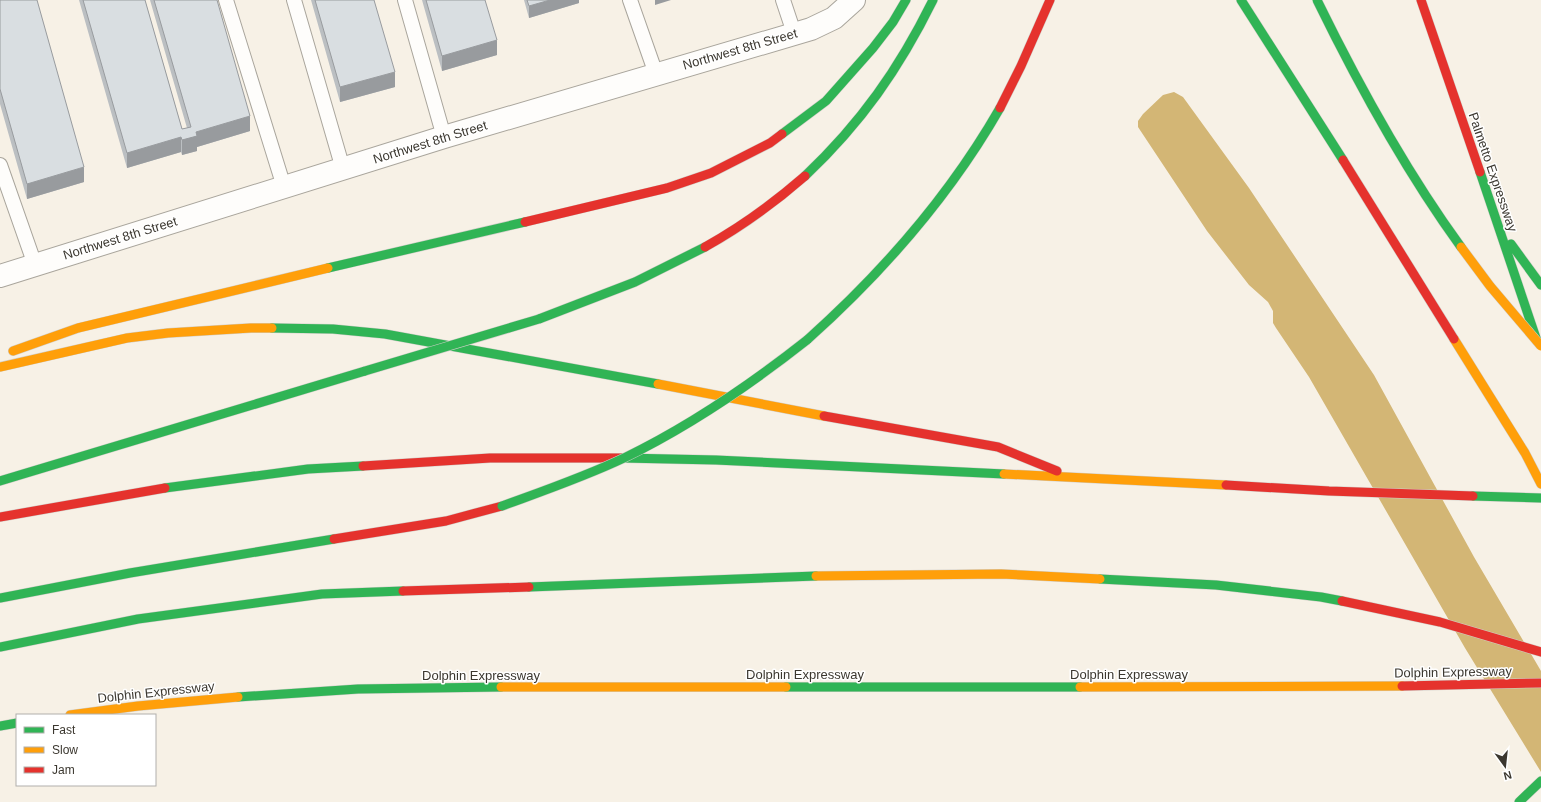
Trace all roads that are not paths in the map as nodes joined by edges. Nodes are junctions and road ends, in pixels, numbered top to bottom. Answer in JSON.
{"nodes":[{"id":1,"x":226,"y":0,"type":"edge"},
{"id":2,"x":294,"y":0,"type":"edge"},
{"id":3,"x":405,"y":0,"type":"edge"},
{"id":4,"x":630,"y":0,"type":"edge"},
{"id":5,"x":783,"y":0,"type":"edge"},
{"id":6,"x":854,"y":0,"type":"edge"},
{"id":7,"x":906,"y":0,"type":"edge"},
{"id":8,"x":933,"y":0,"type":"edge"},
{"id":9,"x":1050,"y":0,"type":"edge"},
{"id":10,"x":1241,"y":0,"type":"edge"},
{"id":11,"x":1317,"y":0,"type":"edge"},
{"id":12,"x":1421,"y":0,"type":"edge"},
{"id":13,"x":794,"y":33,"type":"junction"},
{"id":14,"x":656,"y":74,"type":"junction"},
{"id":15,"x":444,"y":137,"type":"junction"},
{"id":16,"x":0,"y":165,"type":"edge"},
{"id":17,"x":343,"y":169,"type":"junction"},
{"id":18,"x":284,"y":187,"type":"junction"},
{"id":19,"x":1499,"y":229,"type":"junction"},
{"id":20,"x":35,"y":265,"type":"junction"},
{"id":21,"x":0,"y":276,"type":"edge"},
{"id":22,"x":1541,"y":285,"type":"edge"},
{"id":23,"x":1541,"y":346,"type":"edge"},
{"id":24,"x":1541,"y":352,"type":"edge"},
{"id":25,"x":7,"y":354,"type":"dead end"},
{"id":26,"x":0,"y":366,"type":"edge"},
{"id":27,"x":1074,"y":477,"type":"junction"},
{"id":28,"x":0,"y":481,"type":"edge"},
{"id":29,"x":1541,"y":484,"type":"edge"},
{"id":30,"x":1541,"y":498,"type":"edge"},
{"id":31,"x":0,"y":517,"type":"edge"},
{"id":32,"x":0,"y":598,"type":"edge"},
{"id":33,"x":0,"y":647,"type":"edge"},
{"id":34,"x":1541,"y":652,"type":"edge"},
{"id":35,"x":1541,"y":683,"type":"edge"},
{"id":36,"x":78,"y":714,"type":"edge"},
{"id":37,"x":16,"y":723,"type":"edge"},
{"id":38,"x":0,"y":726,"type":"edge"},
{"id":39,"x":1541,"y":781,"type":"edge"},
{"id":40,"x":1519,"y":802,"type":"edge"}],
"edges":[{"from":1,"to":18,"type":"lane"},
{"from":2,"to":17,"type":"lane"},
{"from":3,"to":15,"type":"lane"},
{"from":4,"to":14,"type":"lane"},
{"from":5,"to":13,"type":"lane"},
{"from":6,"to":13,"type":"street","name":"Northwest 8th Street"},
{"from":7,"to":25,"type":"highway"},
{"from":8,"to":28,"type":"highway","bridge":true},
{"from":9,"to":32,"type":"highway","bridge":true},
{"from":10,"to":29,"type":"highway"},
{"from":11,"to":23,"type":"highway","bridge":true},
{"from":12,"to":19,"type":"highway","name":"Palmetto Expressway"},
{"from":13,"to":14,"type":"street","name":"Northwest 8th Street"},
{"from":14,"to":15,"type":"street","name":"Northwest 8th Street"},
{"from":15,"to":17,"type":"street","name":"Northwest 8th Street"},
{"from":16,"to":20,"type":"lane"},
{"from":17,"to":18,"type":"street","name":"Northwest 8th Street"},
{"from":18,"to":20,"type":"street","name":"Northwest 8th Street"},
{"from":19,"to":22,"type":"highway"},
{"from":19,"to":24,"type":"highway","name":"Palmetto Expressway"},
{"from":20,"to":21,"type":"street","name":"Northwest 8th Street"},
{"from":26,"to":27,"type":"highway"},
{"from":27,"to":30,"type":"highway"},
{"from":27,"to":31,"type":"highway"},
{"from":33,"to":34,"type":"highway"},
{"from":35,"to":36,"type":"highway","name":"Dolphin Expressway"},
{"from":37,"to":38,"type":"highway"},
{"from":39,"to":40,"type":"highway"}]}
